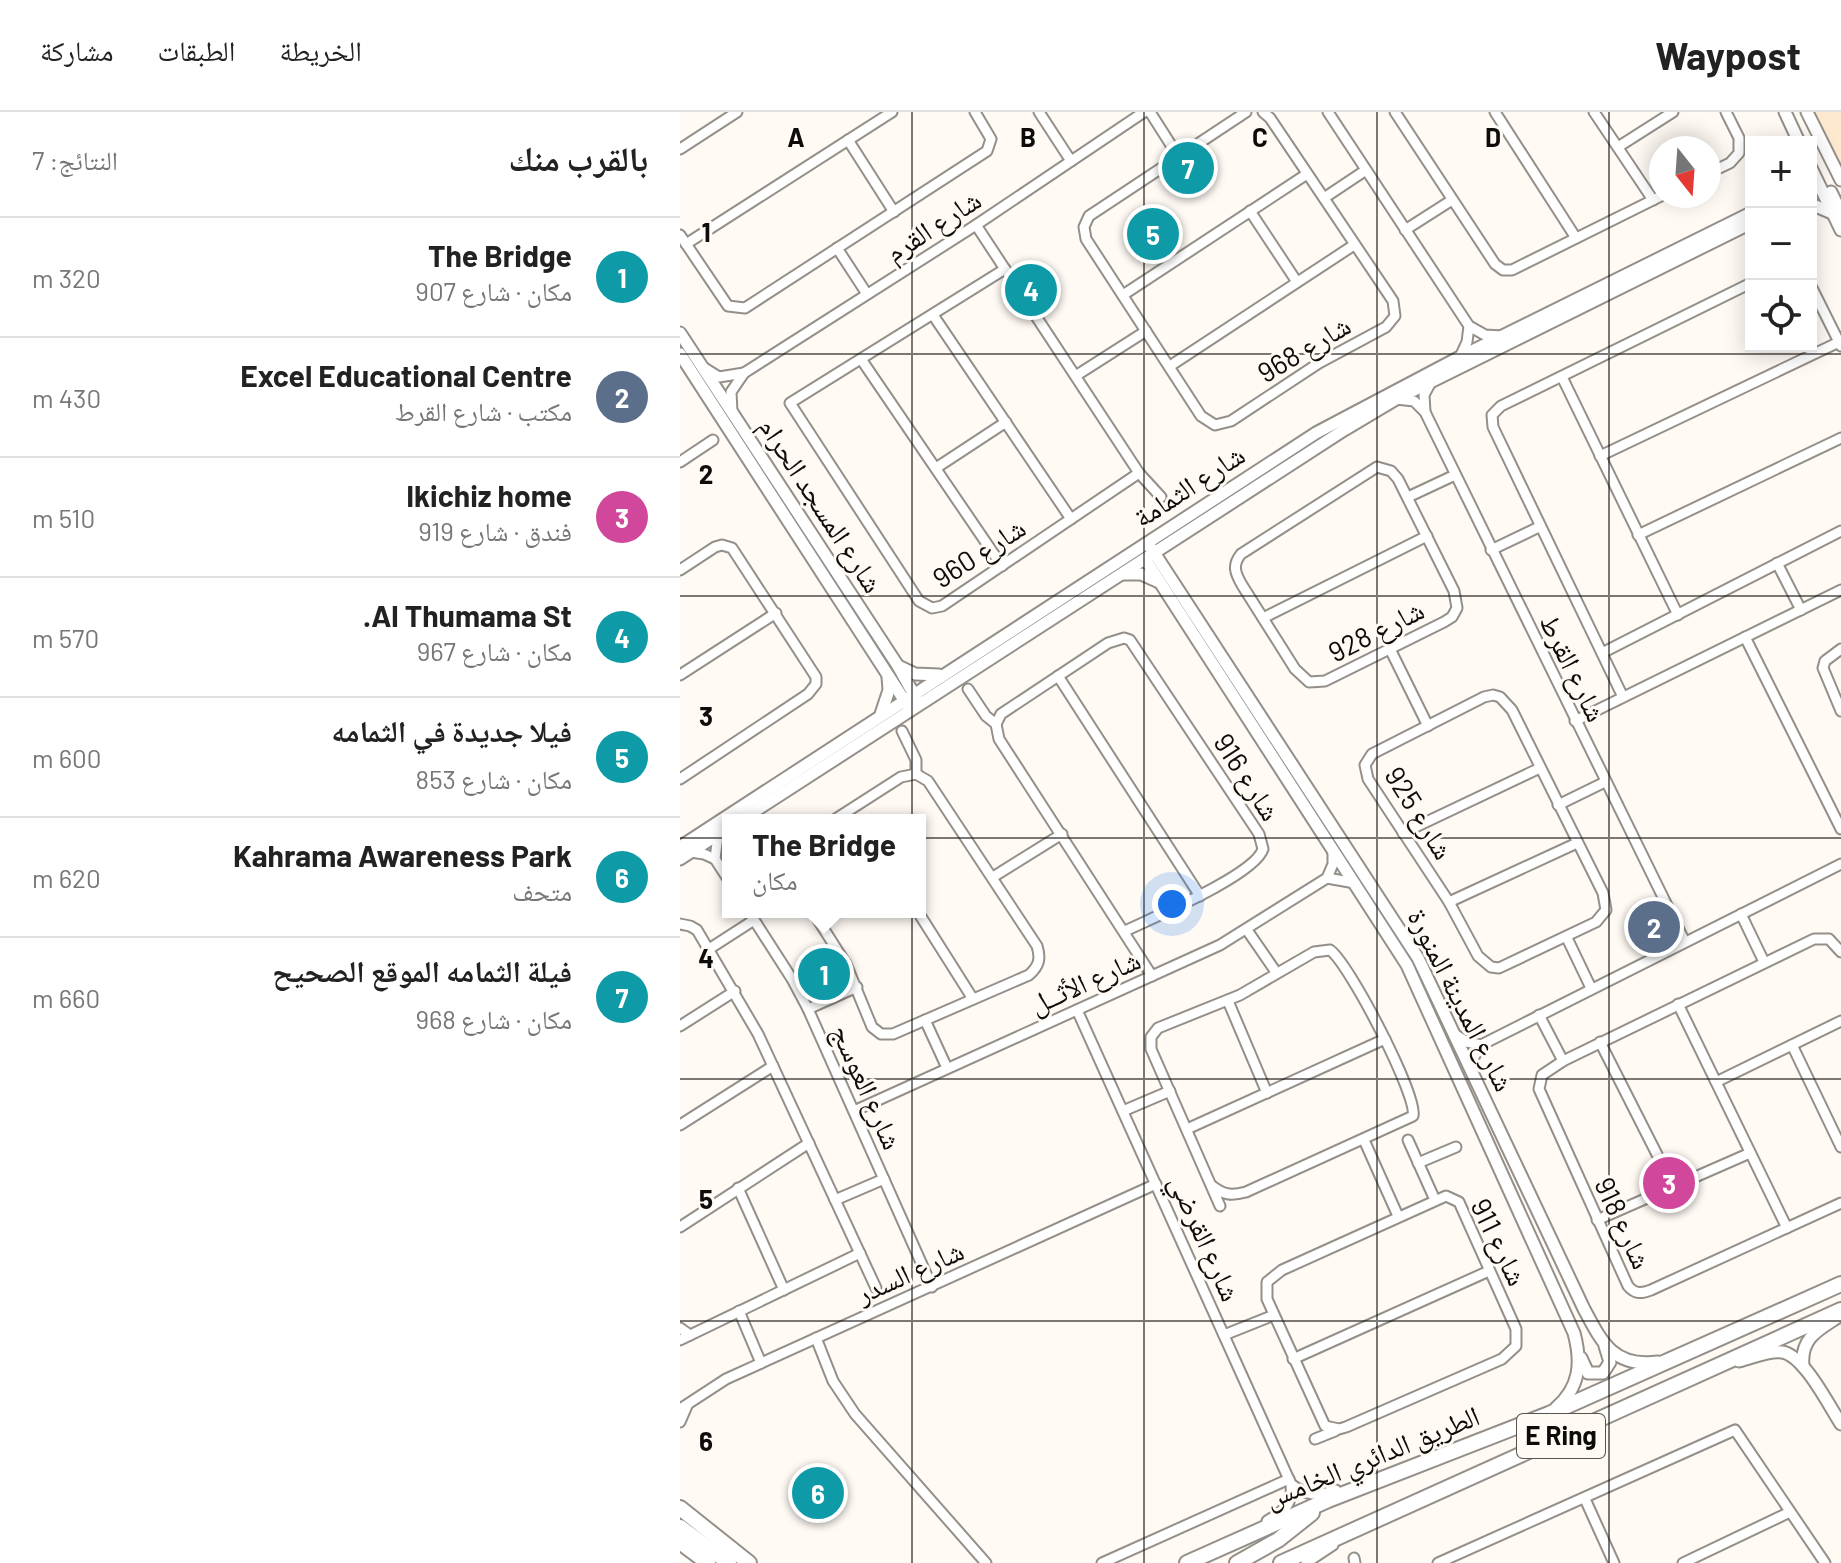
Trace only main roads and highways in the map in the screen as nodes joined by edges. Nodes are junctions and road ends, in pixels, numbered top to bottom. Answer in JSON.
{"nodes":[{"id":1,"x":1841,"y":1284,"type":"edge"},
{"id":2,"x":1841,"y":1312,"type":"edge"},
{"id":3,"x":1328,"y":1500,"type":"junction"},
{"id":4,"x":680,"y":1508,"type":"edge"},
{"id":5,"x":680,"y":1527,"type":"edge"},
{"id":6,"x":680,"y":1542,"type":"edge"},
{"id":7,"x":708,"y":1563,"type":"edge"},
{"id":8,"x":729,"y":1563,"type":"edge"},
{"id":9,"x":749,"y":1563,"type":"edge"},
{"id":10,"x":1187,"y":1563,"type":"edge"},
{"id":11,"x":1237,"y":1563,"type":"edge"},
{"id":12,"x":1281,"y":1563,"type":"edge"}],
"edges":[{"from":1,"to":3,"type":"main road","name":"الطريق الدائري الخامس","number":"E Ring"},
{"from":2,"to":12,"type":"main road","name":"الطريق الدائري الخامس","number":"E Ring"},
{"from":3,"to":10,"type":"main road","name":"الطريق الدائري الخامس","number":"E Ring"},
{"from":3,"to":11,"type":"main road"},
{"from":4,"to":9,"type":"main road"},
{"from":5,"to":8,"type":"main road"},
{"from":6,"to":7,"type":"main road"}]}
